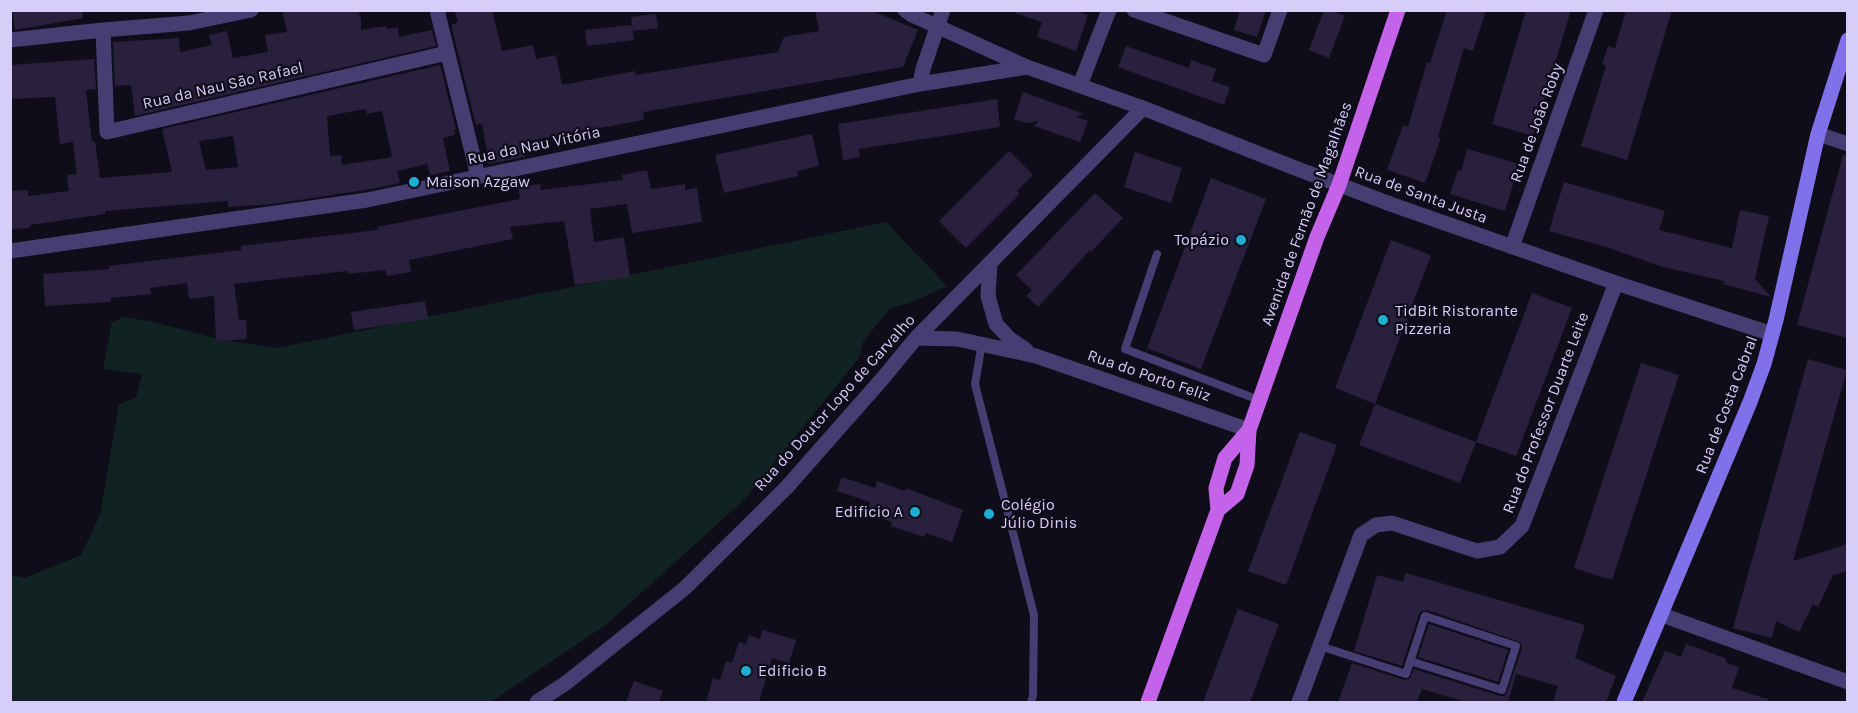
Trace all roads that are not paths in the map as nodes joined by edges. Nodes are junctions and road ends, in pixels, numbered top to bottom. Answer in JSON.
{"nodes":[{"id":1,"x":251,"y":10,"type":"edge"},
{"id":2,"x":438,"y":10,"type":"edge"},
{"id":3,"x":905,"y":10,"type":"edge"},
{"id":4,"x":943,"y":10,"type":"edge"},
{"id":5,"x":1110,"y":10,"type":"edge"},
{"id":6,"x":1134,"y":10,"type":"edge"},
{"id":7,"x":1280,"y":10,"type":"edge"},
{"id":8,"x":1398,"y":10,"type":"edge"},
{"id":9,"x":1596,"y":10,"type":"edge"},
{"id":10,"x":937,"y":27,"type":"junction"},
{"id":11,"x":103,"y":30,"type":"junction"},
{"id":12,"x":10,"y":40,"type":"edge"},
{"id":13,"x":1848,"y":40,"type":"edge"},
{"id":14,"x":447,"y":53,"type":"junction"},
{"id":15,"x":1027,"y":67,"type":"junction"},
{"id":16,"x":920,"y":84,"type":"junction"},
{"id":17,"x":1080,"y":85,"type":"junction"},
{"id":18,"x":1143,"y":108,"type":"junction"},
{"id":19,"x":1818,"y":134,"type":"junction"},
{"id":20,"x":1848,"y":144,"type":"edge"},
{"id":21,"x":478,"y":176,"type":"junction"},
{"id":22,"x":1339,"y":185,"type":"junction"},
{"id":23,"x":1512,"y":247,"type":"junction"},
{"id":24,"x":10,"y":251,"type":"edge"},
{"id":25,"x":1157,"y":254,"type":"dead end"},
{"id":26,"x":990,"y":263,"type":"junction"},
{"id":27,"x":1616,"y":283,"type":"junction"},
{"id":28,"x":1772,"y":334,"type":"junction"},
{"id":29,"x":916,"y":338,"type":"junction"},
{"id":30,"x":982,"y":343,"type":"junction"},
{"id":31,"x":1036,"y":356,"type":"junction"},
{"id":32,"x":1259,"y":400,"type":"junction"},
{"id":33,"x":1249,"y":430,"type":"junction"},
{"id":34,"x":1218,"y":510,"type":"junction"},
{"id":35,"x":1662,"y":615,"type":"junction"},
{"id":36,"x":1320,"y":646,"type":"junction"},
{"id":37,"x":1410,"y":661,"type":"junction"},
{"id":38,"x":1848,"y":682,"type":"edge"},
{"id":39,"x":537,"y":702,"type":"edge"},
{"id":40,"x":1031,"y":702,"type":"edge"},
{"id":41,"x":1148,"y":702,"type":"edge"},
{"id":42,"x":1299,"y":702,"type":"edge"},
{"id":43,"x":1624,"y":702,"type":"edge"}],
"edges":[{"from":1,"to":11,"type":"street"},
{"from":2,"to":14,"type":"street"},
{"from":3,"to":10,"type":"street","name":"Rua de Santa Justa"},
{"from":4,"to":10,"type":"street"},
{"from":5,"to":17,"type":"street"},
{"from":6,"to":7,"type":"street"},
{"from":8,"to":22,"type":"main road","name":"Avenida de Fernão de Magalhães"},
{"from":9,"to":23,"type":"street","name":"Rua de João Roby"},
{"from":10,"to":15,"type":"street","name":"Rua de Santa Justa"},
{"from":10,"to":16,"type":"street"},
{"from":11,"to":12,"type":"street"},
{"from":11,"to":14,"type":"street","name":"Rua da Nau São Rafael"},
{"from":13,"to":19,"type":"main road","name":"Rua de Costa Cabral"},
{"from":14,"to":21,"type":"street"},
{"from":15,"to":16,"type":"street","name":"Rua de Santa Justa"},
{"from":15,"to":17,"type":"street","name":"Rua de Santa Justa"},
{"from":16,"to":21,"type":"street","name":"Rua da Nau Vitória"},
{"from":17,"to":18,"type":"street","name":"Rua de Santa Justa"},
{"from":18,"to":22,"type":"street","name":"Rua de Santa Justa"},
{"from":18,"to":26,"type":"street","name":"Rua do Doutor Lopo de Carvalho"},
{"from":19,"to":20,"type":"street"},
{"from":19,"to":28,"type":"main road","name":"Rua de Costa Cabral"},
{"from":21,"to":24,"type":"street","name":"Rua da Nau Vitória"},
{"from":22,"to":23,"type":"street","name":"Rua de Santa Justa"},
{"from":22,"to":32,"type":"main road","name":"Avenida de Fernão de Magalhães"},
{"from":23,"to":27,"type":"street","name":"Rua de Santa Justa"},
{"from":25,"to":32,"type":"lane"},
{"from":26,"to":29,"type":"street","name":"Rua do Doutor Lopo de Carvalho"},
{"from":26,"to":31,"type":"street","name":"Rua do Porto Feliz"},
{"from":27,"to":28,"type":"street","name":"Rua de Santa Justa"},
{"from":27,"to":36,"type":"street","name":"Rua do Professor Duarte Leite"},
{"from":28,"to":35,"type":"main road","name":"Rua de Costa Cabral"},
{"from":29,"to":30,"type":"street","name":"Rua do Porto Feliz"},
{"from":29,"to":39,"type":"street","name":"Rua do Doutor Lopo de Carvalho"},
{"from":30,"to":31,"type":"street","name":"Rua do Porto Feliz"},
{"from":30,"to":40,"type":"lane"},
{"from":31,"to":33,"type":"street","name":"Rua do Porto Feliz"},
{"from":32,"to":33,"type":"main road","name":"Avenida de Fernão de Magalhães"},
{"from":33,"to":34,"type":"main road","name":"Avenida de Fernão de Magalhães"},
{"from":33,"to":34,"type":"main road","name":"Avenida de Fernão de Magalhães"},
{"from":34,"to":41,"type":"main road","name":"Avenida de Fernão de Magalhães"},
{"from":35,"to":38,"type":"street"},
{"from":35,"to":43,"type":"main road","name":"Rua de Costa Cabral"},
{"from":36,"to":37,"type":"lane"},
{"from":36,"to":42,"type":"street","name":"Rua do Professor Duarte Leite"},
{"from":37,"to":37,"type":"lane"}]}
